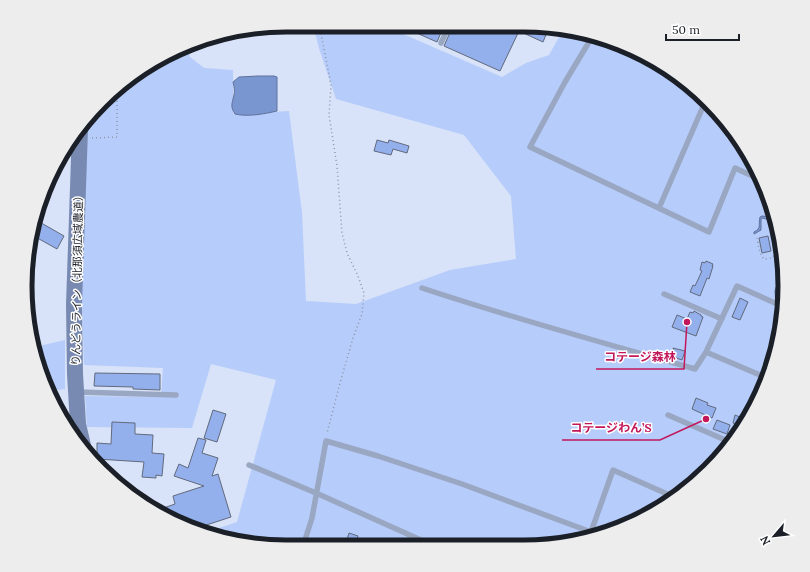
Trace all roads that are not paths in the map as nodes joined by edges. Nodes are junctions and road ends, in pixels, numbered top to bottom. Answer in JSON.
{"nodes":[{"id":1,"x":446,"y":32,"type":"edge"},
{"id":2,"x":590,"y":41,"type":"edge"},
{"id":3,"x":441,"y":43,"type":"dead end"},
{"id":4,"x":703,"y":106,"type":"edge"},
{"id":5,"x":80,"y":137,"type":"edge"},
{"id":6,"x":753,"y":176,"type":"edge"},
{"id":7,"x":659,"y":208,"type":"junction"},
{"id":8,"x":422,"y":288,"type":"dead end"},
{"id":9,"x":664,"y":294,"type":"dead end"},
{"id":10,"x":777,"y":304,"type":"edge"},
{"id":11,"x":722,"y":319,"type":"junction"},
{"id":12,"x":706,"y":352,"type":"junction"},
{"id":13,"x":762,"y":376,"type":"edge"},
{"id":14,"x":76,"y":392,"type":"junction"},
{"id":15,"x":176,"y":395,"type":"dead end"},
{"id":16,"x":668,"y":415,"type":"dead end"},
{"id":17,"x":81,"y":436,"type":"edge"},
{"id":18,"x":726,"y":441,"type":"edge"},
{"id":19,"x":249,"y":465,"type":"dead end"},
{"id":20,"x":316,"y":493,"type":"junction"},
{"id":21,"x":669,"y":495,"type":"edge"},
{"id":22,"x":589,"y":531,"type":"edge"},
{"id":23,"x":591,"y":531,"type":"edge"},
{"id":24,"x":305,"y":540,"type":"edge"},
{"id":25,"x":419,"y":540,"type":"edge"}],
"edges":[{"from":1,"to":3,"type":"lane"},
{"from":2,"to":7,"type":"lane"},
{"from":4,"to":7,"type":"lane"},
{"from":5,"to":14,"type":"street","name":"りんどうライン（北那須広域農道）"},
{"from":6,"to":7,"type":"lane"},
{"from":8,"to":12,"type":"lane"},
{"from":9,"to":11,"type":"lane"},
{"from":10,"to":11,"type":"lane"},
{"from":11,"to":12,"type":"lane"},
{"from":12,"to":13,"type":"lane"},
{"from":14,"to":15,"type":"lane"},
{"from":14,"to":17,"type":"street","name":"りんどうライン（北那須広域農道）"},
{"from":16,"to":18,"type":"lane"},
{"from":19,"to":20,"type":"lane"},
{"from":20,"to":22,"type":"lane"},
{"from":20,"to":24,"type":"lane"},
{"from":20,"to":25,"type":"lane"},
{"from":21,"to":23,"type":"lane"}]}
